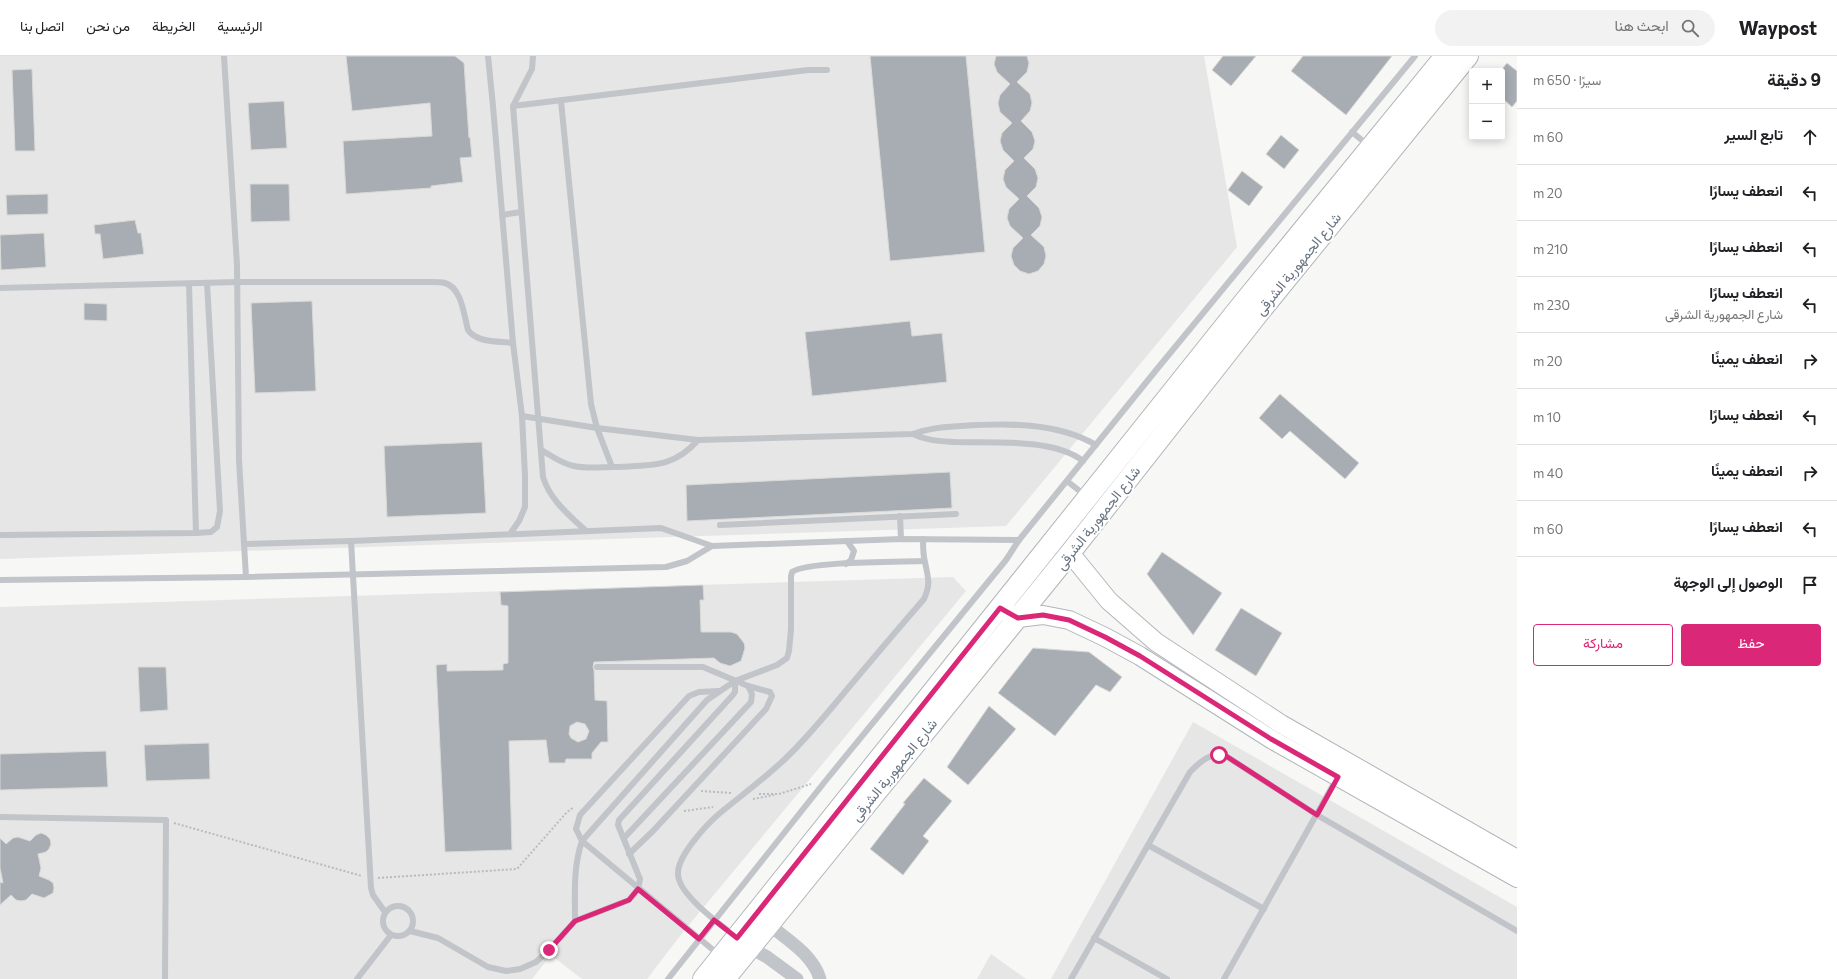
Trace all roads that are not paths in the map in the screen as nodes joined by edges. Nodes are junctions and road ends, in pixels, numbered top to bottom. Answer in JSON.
{"nodes":[{"id":1,"x":224,"y":56,"type":"edge"},
{"id":2,"x":488,"y":56,"type":"edge"},
{"id":3,"x":533,"y":56,"type":"edge"},
{"id":4,"x":1415,"y":56,"type":"edge"},
{"id":5,"x":1445,"y":56,"type":"edge"},
{"id":6,"x":1468,"y":56,"type":"edge"},
{"id":7,"x":827,"y":70,"type":"dead end"},
{"id":8,"x":560,"y":101,"type":"junction"},
{"id":9,"x":513,"y":106,"type":"junction"},
{"id":10,"x":1352,"y":132,"type":"junction"},
{"id":11,"x":1370,"y":146,"type":"junction"},
{"id":12,"x":522,"y":212,"type":"junction"},
{"id":13,"x":502,"y":215,"type":"junction"},
{"id":14,"x":238,"y":282,"type":"junction"},
{"id":15,"x":208,"y":283,"type":"junction"},
{"id":16,"x":189,"y":284,"type":"junction"},
{"id":17,"x":0,"y":288,"type":"edge"},
{"id":18,"x":513,"y":343,"type":"junction"},
{"id":19,"x":522,"y":416,"type":"junction"},
{"id":20,"x":538,"y":419,"type":"junction"},
{"id":21,"x":597,"y":428,"type":"junction"},
{"id":22,"x":913,"y":434,"type":"junction"},
{"id":23,"x":698,"y":440,"type":"junction"},
{"id":24,"x":1096,"y":445,"type":"junction"},
{"id":25,"x":541,"y":450,"type":"junction"},
{"id":26,"x":1083,"y":461,"type":"junction"},
{"id":27,"x":612,"y":467,"type":"junction"},
{"id":28,"x":1067,"y":481,"type":"junction"},
{"id":29,"x":1083,"y":503,"type":"junction"},
{"id":30,"x":956,"y":514,"type":"dead end"},
{"id":31,"x":900,"y":516,"type":"junction"},
{"id":32,"x":1095,"y":521,"type":"junction"},
{"id":33,"x":720,"y":525,"type":"dead end"},
{"id":34,"x":586,"y":531,"type":"junction"},
{"id":35,"x":196,"y":533,"type":"junction"},
{"id":36,"x":0,"y":534,"type":"edge"},
{"id":37,"x":510,"y":534,"type":"junction"},
{"id":38,"x":901,"y":539,"type":"junction"},
{"id":39,"x":923,"y":540,"type":"junction"},
{"id":40,"x":1019,"y":540,"type":"junction"},
{"id":41,"x":352,"y":541,"type":"junction"},
{"id":42,"x":848,"y":541,"type":"junction"},
{"id":43,"x":244,"y":544,"type":"junction"},
{"id":44,"x":712,"y":546,"type":"junction"},
{"id":45,"x":1070,"y":553,"type":"junction"},
{"id":46,"x":924,"y":561,"type":"junction"},
{"id":47,"x":846,"y":564,"type":"junction"},
{"id":48,"x":354,"y":574,"type":"junction"},
{"id":49,"x":246,"y":577,"type":"junction"},
{"id":50,"x":0,"y":580,"type":"edge"},
{"id":51,"x":1000,"y":608,"type":"junction"},
{"id":52,"x":1018,"y":618,"type":"junction"},
{"id":53,"x":597,"y":668,"type":"dead end"},
{"id":54,"x":735,"y":681,"type":"junction"},
{"id":55,"x":748,"y":686,"type":"junction"},
{"id":56,"x":720,"y":691,"type":"junction"},
{"id":57,"x":1281,"y":724,"type":"junction"},
{"id":58,"x":1271,"y":739,"type":"junction"},
{"id":59,"x":1338,"y":777,"type":"junction"},
{"id":60,"x":1317,"y":815,"type":"junction"},
{"id":61,"x":0,"y":817,"type":"edge"},
{"id":62,"x":624,"y":838,"type":"junction"},
{"id":63,"x":582,"y":841,"type":"junction"},
{"id":64,"x":1148,"y":845,"type":"junction"},
{"id":65,"x":629,"y":854,"type":"junction"},
{"id":66,"x":1517,"y":859,"type":"edge"},
{"id":67,"x":1517,"y":878,"type":"edge"},
{"id":68,"x":638,"y":889,"type":"junction"},
{"id":69,"x":1264,"y":909,"type":"junction"},
{"id":70,"x":385,"y":912,"type":"junction"},
{"id":71,"x":762,"y":919,"type":"junction"},
{"id":72,"x":714,"y":920,"type":"junction"},
{"id":73,"x":575,"y":921,"type":"junction"},
{"id":74,"x":410,"y":931,"type":"junction"},
{"id":75,"x":1517,"y":931,"type":"edge"},
{"id":76,"x":391,"y":935,"type":"junction"},
{"id":77,"x":1094,"y":938,"type":"junction"},
{"id":78,"x":699,"y":939,"type":"junction"},
{"id":79,"x":743,"y":943,"type":"junction"},
{"id":80,"x":721,"y":957,"type":"junction"},
{"id":81,"x":363,"y":976,"type":"edge"},
{"id":82,"x":165,"y":979,"type":"edge"},
{"id":83,"x":357,"y":979,"type":"edge"},
{"id":84,"x":668,"y":979,"type":"edge"},
{"id":85,"x":703,"y":979,"type":"edge"},
{"id":86,"x":725,"y":979,"type":"edge"},
{"id":87,"x":797,"y":979,"type":"edge"},
{"id":88,"x":820,"y":979,"type":"edge"},
{"id":89,"x":1070,"y":979,"type":"edge"},
{"id":90,"x":1167,"y":979,"type":"edge"},
{"id":91,"x":1224,"y":979,"type":"edge"}],
"edges":[{"from":1,"to":14,"type":"lane"},
{"from":2,"to":13,"type":"lane"},
{"from":3,"to":9,"type":"lane"},
{"from":4,"to":10,"type":"lane"},
{"from":5,"to":11,"type":"main road","name":"شارع الجمهورية الشرقى"},
{"from":6,"to":32,"type":"main road","name":"شارع الجمهورية الشرقى"},
{"from":7,"to":8,"type":"lane"},
{"from":8,"to":9,"type":"lane"},
{"from":8,"to":21,"type":"lane"},
{"from":9,"to":12,"type":"lane"},
{"from":10,"to":11,"type":"lane"},
{"from":10,"to":24,"type":"lane"},
{"from":11,"to":29,"type":"main road","name":"شارع الجمهورية الشرقى"},
{"from":12,"to":13,"type":"lane"},
{"from":12,"to":20,"type":"lane"},
{"from":13,"to":18,"type":"lane"},
{"from":14,"to":15,"type":"lane"},
{"from":14,"to":18,"type":"lane"},
{"from":14,"to":43,"type":"lane"},
{"from":15,"to":16,"type":"lane"},
{"from":15,"to":35,"type":"lane"},
{"from":16,"to":17,"type":"lane"},
{"from":16,"to":35,"type":"lane"},
{"from":18,"to":19,"type":"lane"},
{"from":19,"to":20,"type":"lane"},
{"from":19,"to":37,"type":"lane"},
{"from":20,"to":21,"type":"lane"},
{"from":20,"to":25,"type":"lane"},
{"from":21,"to":23,"type":"lane"},
{"from":21,"to":27,"type":"lane"},
{"from":22,"to":23,"type":"lane"},
{"from":22,"to":24,"type":"lane"},
{"from":22,"to":26,"type":"lane"},
{"from":23,"to":27,"type":"lane"},
{"from":24,"to":26,"type":"lane"},
{"from":25,"to":27,"type":"lane"},
{"from":25,"to":34,"type":"lane"},
{"from":26,"to":28,"type":"lane"},
{"from":28,"to":29,"type":"lane"},
{"from":28,"to":40,"type":"lane"},
{"from":29,"to":32,"type":"main road"},
{"from":29,"to":51,"type":"main road","name":"شارع الجمهورية الشرقى"},
{"from":30,"to":31,"type":"lane"},
{"from":31,"to":33,"type":"lane"},
{"from":31,"to":38,"type":"lane"},
{"from":32,"to":45,"type":"main road","name":"شارع الجمهورية الشرقى"},
{"from":34,"to":37,"type":"lane"},
{"from":34,"to":44,"type":"lane"},
{"from":35,"to":36,"type":"lane"},
{"from":37,"to":41,"type":"lane"},
{"from":38,"to":39,"type":"lane"},
{"from":38,"to":42,"type":"lane"},
{"from":39,"to":40,"type":"lane"},
{"from":39,"to":46,"type":"lane"},
{"from":40,"to":72,"type":"lane"},
{"from":41,"to":43,"type":"lane"},
{"from":41,"to":48,"type":"lane"},
{"from":42,"to":44,"type":"lane"},
{"from":42,"to":47,"type":"lane"},
{"from":43,"to":49,"type":"lane"},
{"from":44,"to":48,"type":"lane"},
{"from":45,"to":52,"type":"main road","name":"شارع الجمهورية الشرقى"},
{"from":45,"to":57,"type":"main road"},
{"from":46,"to":47,"type":"lane"},
{"from":46,"to":72,"type":"lane"},
{"from":47,"to":54,"type":"lane"},
{"from":48,"to":49,"type":"lane"},
{"from":48,"to":70,"type":"lane"},
{"from":49,"to":50,"type":"lane"},
{"from":51,"to":52,"type":"main road"},
{"from":51,"to":71,"type":"main road","name":"شارع الجمهورية الشرقى"},
{"from":52,"to":58,"type":"main road"},
{"from":52,"to":71,"type":"main road","name":"شارع الجمهورية الشرقى"},
{"from":53,"to":54,"type":"lane"},
{"from":54,"to":55,"type":"lane"},
{"from":54,"to":56,"type":"lane"},
{"from":54,"to":62,"type":"lane"},
{"from":55,"to":62,"type":"lane"},
{"from":55,"to":65,"type":"lane"},
{"from":56,"to":63,"type":"lane"},
{"from":56,"to":63,"type":"lane"},
{"from":57,"to":58,"type":"main road"},
{"from":57,"to":66,"type":"main road"},
{"from":58,"to":59,"type":"main road"},
{"from":59,"to":60,"type":"lane"},
{"from":59,"to":67,"type":"main road"},
{"from":60,"to":64,"type":"lane"},
{"from":60,"to":69,"type":"lane"},
{"from":60,"to":75,"type":"lane"},
{"from":61,"to":82,"type":"lane"},
{"from":62,"to":65,"type":"lane"},
{"from":63,"to":68,"type":"lane"},
{"from":63,"to":73,"type":"lane"},
{"from":64,"to":69,"type":"lane"},
{"from":64,"to":77,"type":"lane"},
{"from":65,"to":68,"type":"lane"},
{"from":68,"to":73,"type":"lane"},
{"from":68,"to":78,"type":"lane"},
{"from":69,"to":91,"type":"lane"},
{"from":70,"to":74,"type":"lane"},
{"from":70,"to":76,"type":"lane"},
{"from":71,"to":79,"type":"main road","name":"شارع الجمهورية الشرقى"},
{"from":71,"to":88,"type":"street"},
{"from":72,"to":78,"type":"lane"},
{"from":72,"to":79,"type":"lane"},
{"from":73,"to":74,"type":"lane"},
{"from":74,"to":76,"type":"lane"},
{"from":76,"to":81,"type":"lane"},
{"from":77,"to":89,"type":"lane"},
{"from":77,"to":90,"type":"lane"},
{"from":78,"to":80,"type":"lane"},
{"from":78,"to":84,"type":"lane"},
{"from":79,"to":80,"type":"main road","name":"شارع الجمهورية الشرقى"},
{"from":79,"to":86,"type":"main road","name":"شارع الجمهورية الشرقى"},
{"from":79,"to":87,"type":"street"},
{"from":80,"to":85,"type":"main road","name":"شارع الجمهورية الشرقى"},
{"from":81,"to":83,"type":"lane"}]}
